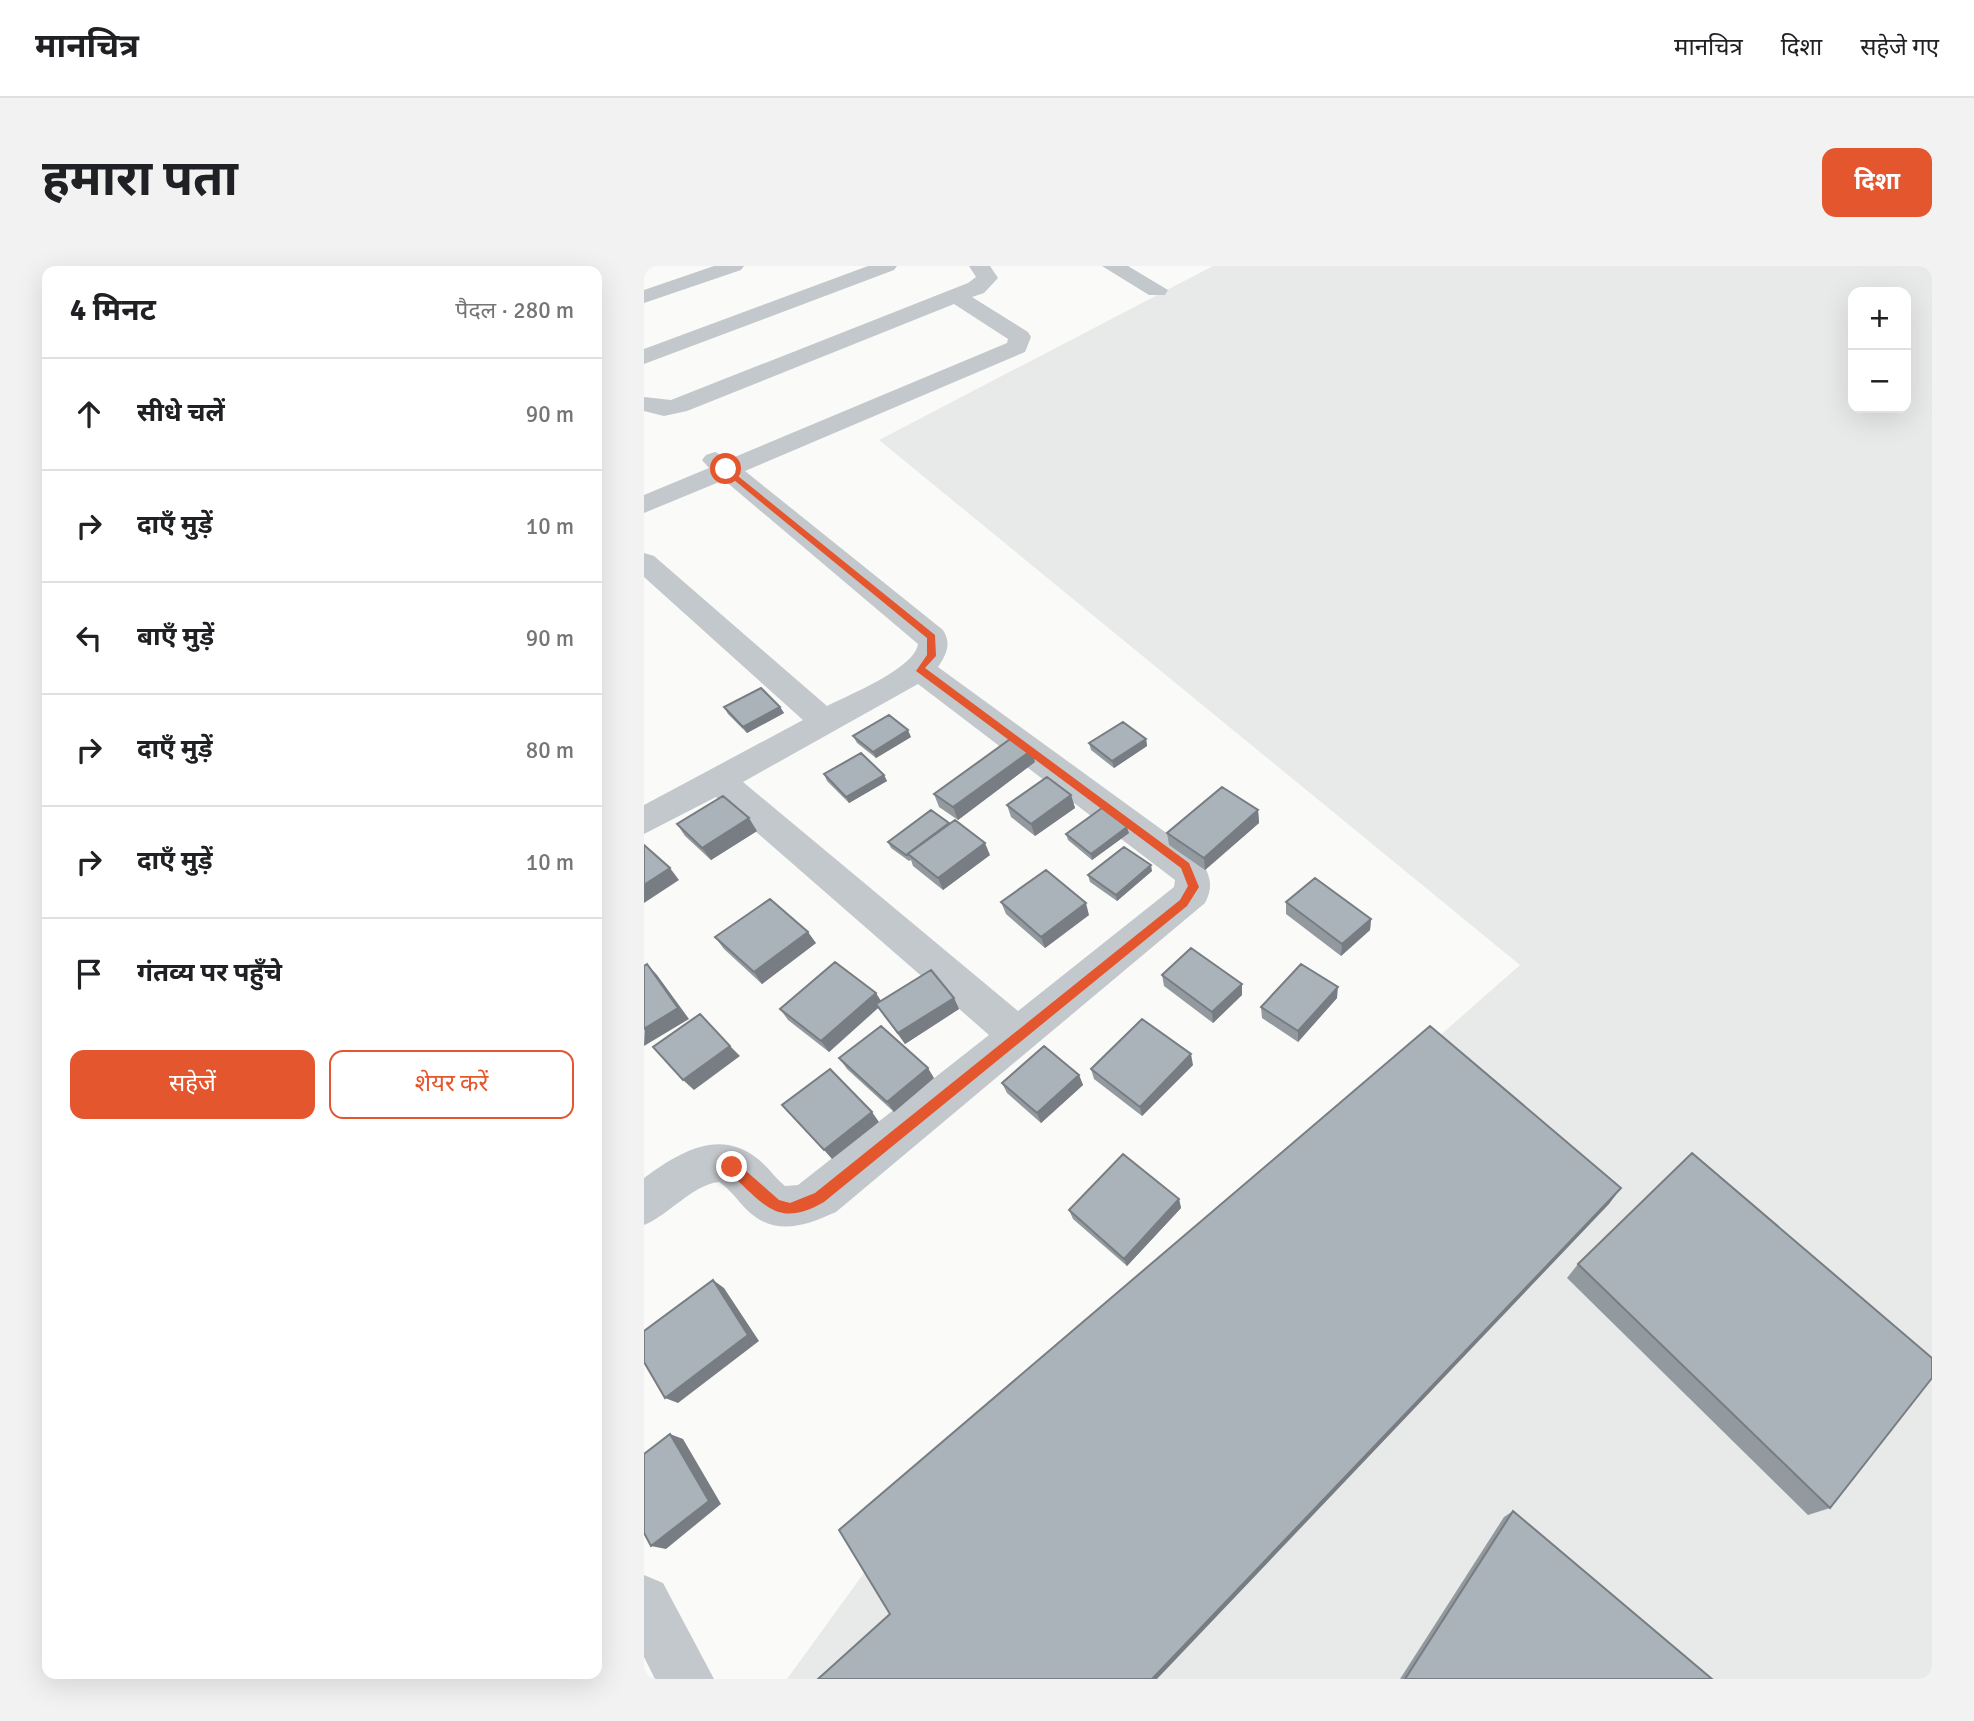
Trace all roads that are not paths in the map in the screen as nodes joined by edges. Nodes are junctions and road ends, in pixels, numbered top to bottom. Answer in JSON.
{"nodes":[{"id":1,"x":734,"y":266,"type":"edge"},
{"id":2,"x":887,"y":266,"type":"edge"},
{"id":3,"x":979,"y":266,"type":"edge"},
{"id":4,"x":1112,"y":266,"type":"edge"},
{"id":5,"x":1157,"y":290,"type":"dead end"},
{"id":6,"x":647,"y":294,"type":"edge"},
{"id":7,"x":956,"y":296,"type":"junction"},
{"id":8,"x":644,"y":357,"type":"edge"},
{"id":9,"x":644,"y":404,"type":"edge"},
{"id":10,"x":720,"y":465,"type":"junction"},
{"id":11,"x":644,"y":505,"type":"edge"},
{"id":12,"x":644,"y":562,"type":"edge"},
{"id":13,"x":919,"y":668,"type":"junction"},
{"id":14,"x":824,"y":721,"type":"junction"},
{"id":15,"x":718,"y":779,"type":"junction"},
{"id":16,"x":644,"y":821,"type":"edge"},
{"id":17,"x":1019,"y":1036,"type":"junction"},
{"id":18,"x":644,"y":1204,"type":"edge"},
{"id":19,"x":644,"y":1602,"type":"edge"},
{"id":20,"x":686,"y":1679,"type":"edge"}],
"edges":[{"from":1,"to":6,"type":"street"},
{"from":2,"to":8,"type":"street"},
{"from":3,"to":7,"type":"street"},
{"from":4,"to":5,"type":"street"},
{"from":7,"to":9,"type":"street"},
{"from":7,"to":10,"type":"street"},
{"from":10,"to":11,"type":"street"},
{"from":10,"to":13,"type":"street"},
{"from":12,"to":14,"type":"street"},
{"from":13,"to":14,"type":"street"},
{"from":13,"to":17,"type":"street"},
{"from":14,"to":15,"type":"street"},
{"from":15,"to":16,"type":"street"},
{"from":15,"to":17,"type":"street"},
{"from":17,"to":18,"type":"street"},
{"from":19,"to":20,"type":"street"}]}
